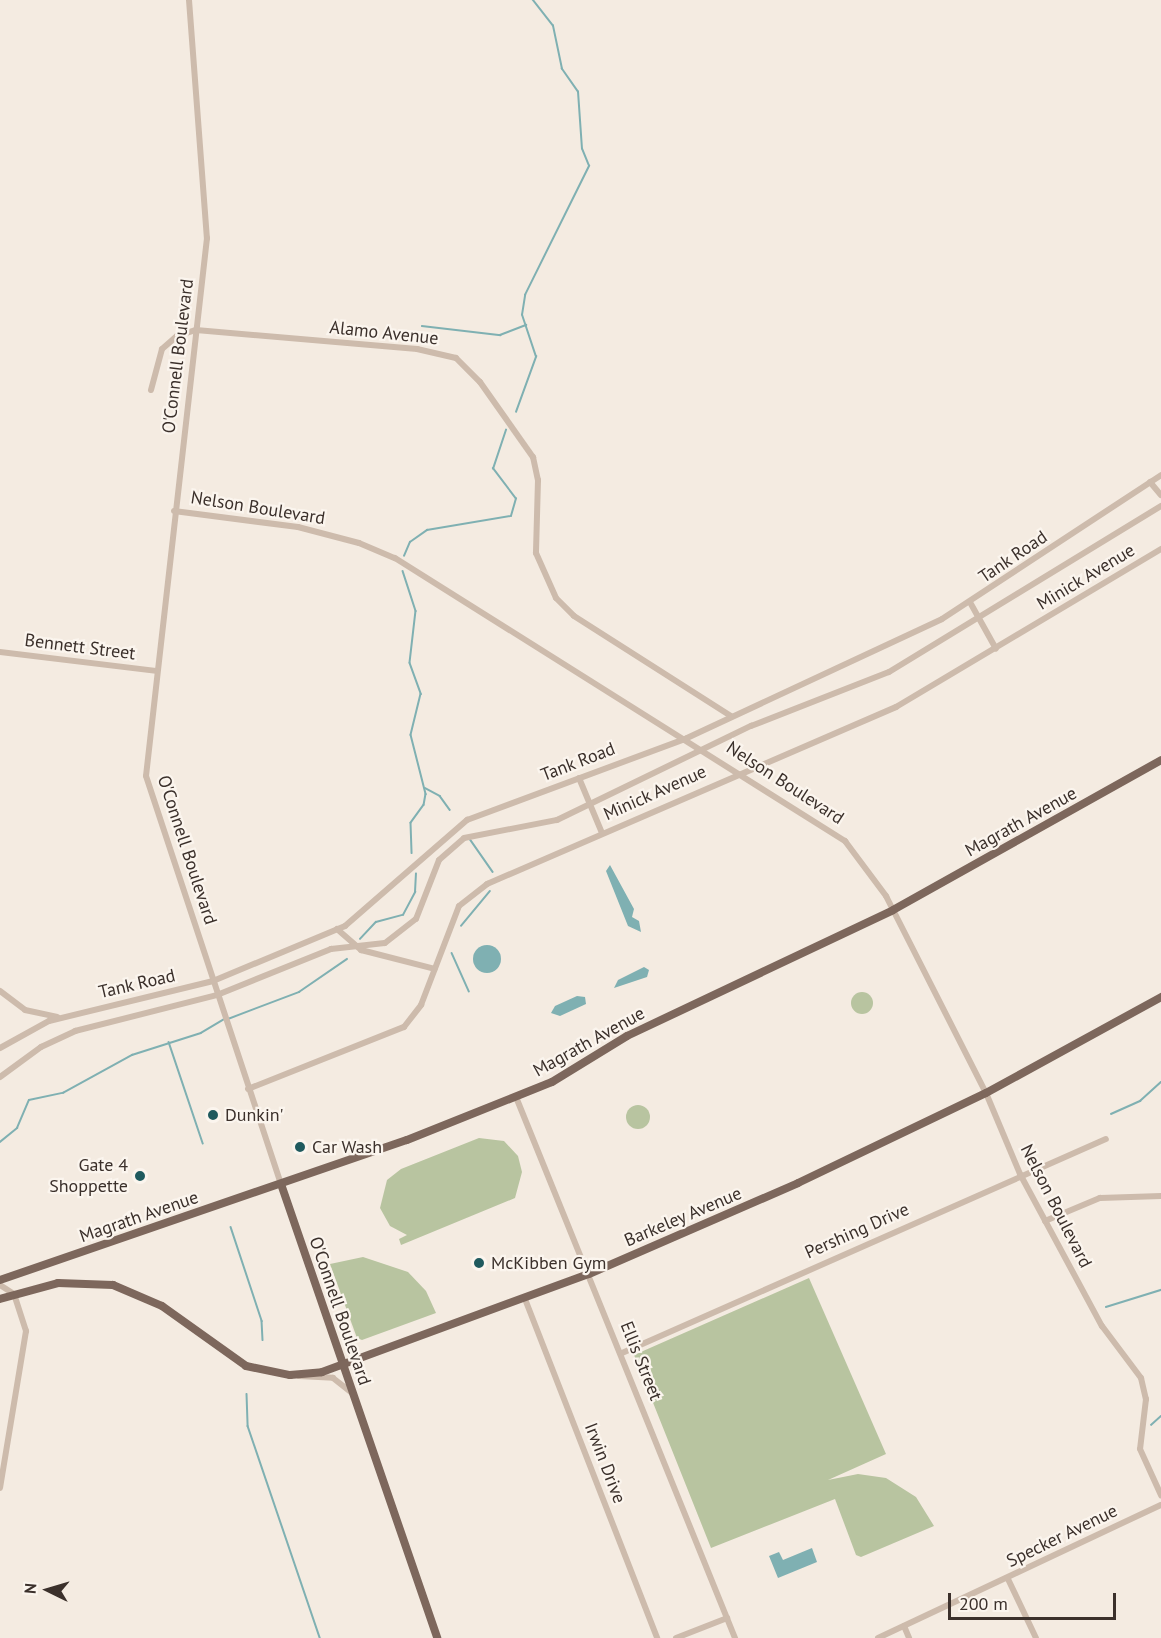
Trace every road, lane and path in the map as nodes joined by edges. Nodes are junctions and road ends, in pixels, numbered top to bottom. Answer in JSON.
{"nodes":[{"id":1,"x":189,"y":0,"type":"edge"},
{"id":2,"x":196,"y":330,"type":"junction"},
{"id":3,"x":151,"y":390,"type":"dead end"},
{"id":4,"x":1161,"y":475,"type":"edge"},
{"id":5,"x":1150,"y":482,"type":"junction"},
{"id":6,"x":1161,"y":495,"type":"edge"},
{"id":7,"x":1161,"y":506,"type":"edge"},
{"id":8,"x":174,"y":511,"type":"junction"},
{"id":9,"x":1161,"y":549,"type":"edge"},
{"id":10,"x":971,"y":604,"type":"junction"},
{"id":11,"x":979,"y":618,"type":"junction"},
{"id":12,"x":996,"y":649,"type":"junction"},
{"id":13,"x":0,"y":652,"type":"edge"},
{"id":14,"x":156,"y":671,"type":"junction"},
{"id":15,"x":731,"y":716,"type":"junction"},
{"id":16,"x":687,"y":738,"type":"junction"},
{"id":17,"x":703,"y":748,"type":"junction"},
{"id":18,"x":1161,"y":760,"type":"edge"},
{"id":19,"x":740,"y":771,"type":"junction"},
{"id":20,"x":579,"y":778,"type":"junction"},
{"id":21,"x":590,"y":805,"type":"junction"},
{"id":22,"x":602,"y":833,"type":"junction"},
{"id":23,"x":893,"y":910,"type":"junction"},
{"id":24,"x":337,"y":929,"type":"junction"},
{"id":25,"x":354,"y":946,"type":"junction"},
{"id":26,"x":435,"y":969,"type":"junction"},
{"id":27,"x":213,"y":981,"type":"junction"},
{"id":28,"x":0,"y":992,"type":"edge"},
{"id":29,"x":218,"y":995,"type":"junction"},
{"id":30,"x":1161,"y":997,"type":"edge"},
{"id":31,"x":60,"y":1017,"type":"junction"},
{"id":32,"x":0,"y":1048,"type":"edge"},
{"id":33,"x":0,"y":1077,"type":"edge"},
{"id":34,"x":248,"y":1089,"type":"junction"},
{"id":35,"x":986,"y":1094,"type":"junction"},
{"id":36,"x":516,"y":1097,"type":"junction"},
{"id":37,"x":1106,"y":1139,"type":"dead end"},
{"id":38,"x":1020,"y":1174,"type":"junction"},
{"id":39,"x":281,"y":1184,"type":"junction"},
{"id":40,"x":1161,"y":1196,"type":"edge"},
{"id":41,"x":1045,"y":1221,"type":"junction"},
{"id":42,"x":588,"y":1274,"type":"junction"},
{"id":43,"x":0,"y":1280,"type":"edge"},
{"id":44,"x":0,"y":1285,"type":"edge"},
{"id":45,"x":14,"y":1294,"type":"junction"},
{"id":46,"x":0,"y":1299,"type":"edge"},
{"id":47,"x":525,"y":1299,"type":"junction"},
{"id":48,"x":622,"y":1353,"type":"junction"},
{"id":49,"x":342,"y":1366,"type":"junction"},
{"id":50,"x":290,"y":1375,"type":"junction"},
{"id":51,"x":352,"y":1393,"type":"junction"},
{"id":52,"x":0,"y":1488,"type":"edge"},
{"id":53,"x":1161,"y":1495,"type":"edge"},
{"id":54,"x":1161,"y":1505,"type":"edge"},
{"id":55,"x":1008,"y":1579,"type":"junction"},
{"id":56,"x":727,"y":1618,"type":"junction"},
{"id":57,"x":904,"y":1626,"type":"junction"},
{"id":58,"x":437,"y":1638,"type":"edge"},
{"id":59,"x":657,"y":1638,"type":"edge"},
{"id":60,"x":676,"y":1638,"type":"edge"},
{"id":61,"x":735,"y":1638,"type":"edge"},
{"id":62,"x":878,"y":1638,"type":"edge"},
{"id":63,"x":909,"y":1638,"type":"edge"},
{"id":64,"x":1036,"y":1638,"type":"edge"}],
"edges":[{"from":1,"to":2,"type":"street","name":"O'Connell Boulevard"},
{"from":2,"to":3,"type":"street","name":"Alamo Avenue"},
{"from":2,"to":8,"type":"street","name":"O'Connell Boulevard"},
{"from":2,"to":15,"type":"street","name":"Alamo Avenue"},
{"from":4,"to":5,"type":"street","name":"Tank Road"},
{"from":5,"to":6,"type":"street"},
{"from":5,"to":10,"type":"street","name":"Tank Road"},
{"from":7,"to":11,"type":"street"},
{"from":8,"to":14,"type":"street","name":"O'Connell Boulevard"},
{"from":8,"to":16,"type":"street","name":"Nelson Boulevard"},
{"from":9,"to":12,"type":"street","name":"Minick Avenue"},
{"from":10,"to":11,"type":"street"},
{"from":10,"to":15,"type":"street","name":"Tank Road"},
{"from":11,"to":12,"type":"street"},
{"from":11,"to":17,"type":"street"},
{"from":12,"to":19,"type":"street","name":"Minick Avenue"},
{"from":13,"to":14,"type":"street","name":"Bennett Street"},
{"from":14,"to":27,"type":"street","name":"O'Connell Boulevard"},
{"from":15,"to":16,"type":"street","name":"Tank Road"},
{"from":16,"to":17,"type":"street","name":"Nelson Boulevard"},
{"from":16,"to":20,"type":"street","name":"Tank Road"},
{"from":17,"to":19,"type":"street","name":"Nelson Boulevard"},
{"from":17,"to":21,"type":"street"},
{"from":18,"to":23,"type":"main road","name":"Magrath Avenue"},
{"from":19,"to":22,"type":"street","name":"Minick Avenue"},
{"from":19,"to":23,"type":"street","name":"Nelson Boulevard"},
{"from":20,"to":21,"type":"street"},
{"from":20,"to":24,"type":"street","name":"Tank Road"},
{"from":21,"to":22,"type":"street"},
{"from":21,"to":25,"type":"street"},
{"from":22,"to":26,"type":"street","name":"Minick Avenue"},
{"from":23,"to":35,"type":"street","name":"Nelson Boulevard"},
{"from":23,"to":36,"type":"main road","name":"Magrath Avenue"},
{"from":24,"to":25,"type":"street"},
{"from":24,"to":27,"type":"street","name":"Tank Road"},
{"from":25,"to":26,"type":"street"},
{"from":25,"to":29,"type":"street"},
{"from":26,"to":34,"type":"street","name":"Minick Avenue"},
{"from":27,"to":29,"type":"street","name":"O'Connell Boulevard"},
{"from":27,"to":31,"type":"street","name":"Tank Road"},
{"from":28,"to":31,"type":"street"},
{"from":29,"to":33,"type":"street"},
{"from":29,"to":34,"type":"street","name":"O'Connell Boulevard"},
{"from":30,"to":35,"type":"main road","name":"Barkeley Avenue"},
{"from":31,"to":32,"type":"street","name":"Tank Road"},
{"from":34,"to":39,"type":"street","name":"O'Connell Boulevard"},
{"from":35,"to":38,"type":"street","name":"Nelson Boulevard"},
{"from":35,"to":42,"type":"main road","name":"Barkeley Avenue"},
{"from":36,"to":39,"type":"main road","name":"Magrath Avenue"},
{"from":36,"to":42,"type":"street","name":"Ellis Street"},
{"from":37,"to":38,"type":"street","name":"Pershing Drive"},
{"from":38,"to":41,"type":"street","name":"Nelson Boulevard"},
{"from":38,"to":48,"type":"street","name":"Pershing Drive"},
{"from":39,"to":43,"type":"main road","name":"Magrath Avenue"},
{"from":39,"to":49,"type":"main road","name":"O'Connell Boulevard"},
{"from":40,"to":41,"type":"street"},
{"from":41,"to":53,"type":"street","name":"Nelson Boulevard"},
{"from":42,"to":47,"type":"main road","name":"Barkeley Avenue"},
{"from":42,"to":48,"type":"street","name":"Ellis Street"},
{"from":44,"to":45,"type":"street"},
{"from":45,"to":46,"type":"main road","name":"Barkeley Avenue"},
{"from":45,"to":50,"type":"main road","name":"Barkeley Avenue"},
{"from":45,"to":52,"type":"street"},
{"from":47,"to":49,"type":"main road","name":"Barkeley Avenue"},
{"from":47,"to":59,"type":"street","name":"Irwin Drive"},
{"from":48,"to":56,"type":"street","name":"Ellis Street"},
{"from":49,"to":50,"type":"main road","name":"Barkeley Avenue"},
{"from":49,"to":51,"type":"main road","name":"O'Connell Boulevard"},
{"from":50,"to":51,"type":"street"},
{"from":51,"to":58,"type":"main road","name":"O'Connell Boulevard"},
{"from":54,"to":55,"type":"street","name":"Specker Avenue"},
{"from":55,"to":57,"type":"street","name":"Specker Avenue"},
{"from":55,"to":64,"type":"street"},
{"from":56,"to":60,"type":"street"},
{"from":56,"to":61,"type":"street","name":"Ellis Street"},
{"from":57,"to":62,"type":"street","name":"Specker Avenue"},
{"from":57,"to":63,"type":"street"}]}
